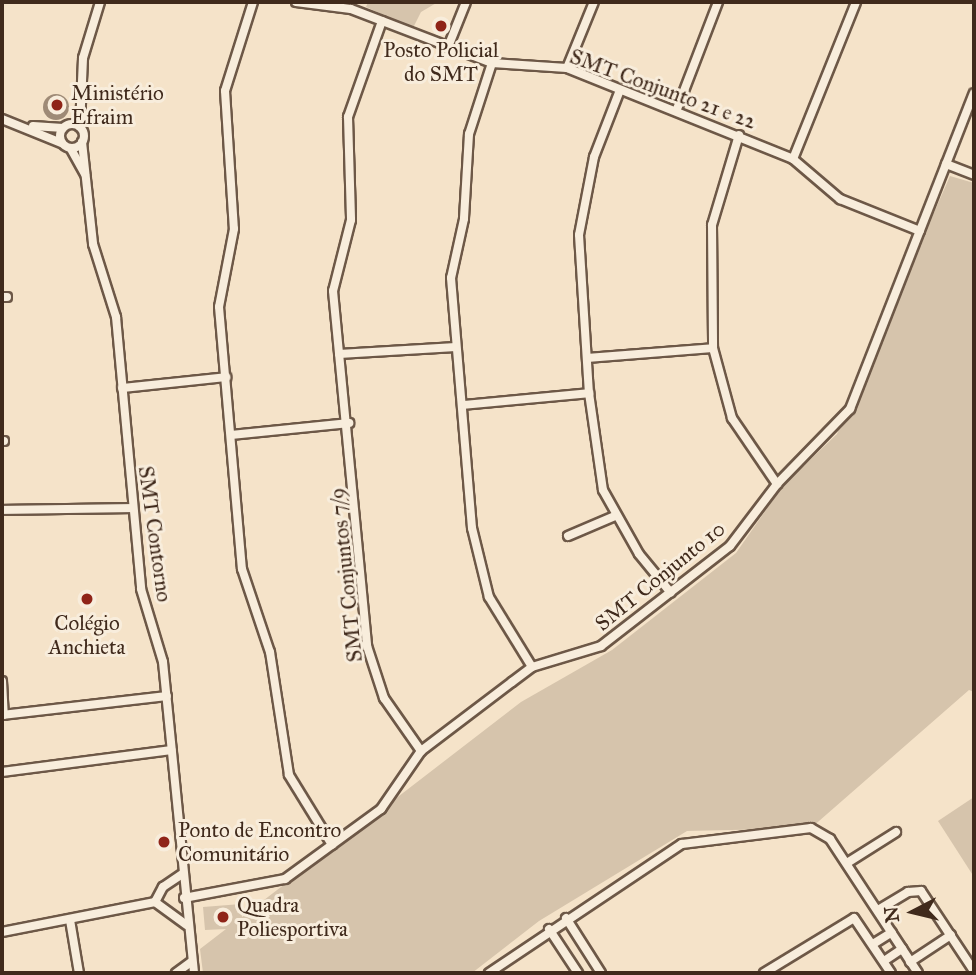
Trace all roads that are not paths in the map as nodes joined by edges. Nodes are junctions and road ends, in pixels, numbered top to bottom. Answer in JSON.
{"nodes":[{"id":1,"x":100,"y":2,"type":"edge"},
{"id":2,"x":253,"y":2,"type":"edge"},
{"id":3,"x":296,"y":2,"type":"edge"},
{"id":4,"x":466,"y":2,"type":"edge"},
{"id":5,"x":594,"y":2,"type":"edge"},
{"id":6,"x":718,"y":2,"type":"edge"},
{"id":7,"x":856,"y":2,"type":"edge"},
{"id":8,"x":353,"y":5,"type":"edge"},
{"id":9,"x":382,"y":21,"type":"junction"},
{"id":10,"x":448,"y":47,"type":"junction"},
{"id":11,"x":492,"y":62,"type":"junction"},
{"id":12,"x":567,"y":68,"type":"junction"},
{"id":13,"x":620,"y":90,"type":"junction"},
{"id":14,"x":974,"y":93,"type":"edge"},
{"id":15,"x":80,"y":101,"type":"junction"},
{"id":16,"x":677,"y":109,"type":"junction"},
{"id":17,"x":2,"y":119,"type":"edge"},
{"id":18,"x":30,"y":126,"type":"junction"},
{"id":19,"x":67,"y":126,"type":"junction"},
{"id":20,"x":80,"y":127,"type":"junction"},
{"id":21,"x":739,"y":135,"type":"junction"},
{"id":22,"x":82,"y":142,"type":"junction"},
{"id":23,"x":61,"y":143,"type":"junction"},
{"id":24,"x":71,"y":149,"type":"junction"},
{"id":25,"x":793,"y":159,"type":"junction"},
{"id":26,"x":946,"y":164,"type":"junction"},
{"id":27,"x":974,"y":175,"type":"edge"},
{"id":28,"x":87,"y":184,"type":"junction"},
{"id":29,"x":920,"y":231,"type":"junction"},
{"id":30,"x":456,"y":347,"type":"junction"},
{"id":31,"x":713,"y":348,"type":"junction"},
{"id":32,"x":339,"y":354,"type":"junction"},
{"id":33,"x":587,"y":358,"type":"junction"},
{"id":34,"x":226,"y":377,"type":"junction"},
{"id":35,"x":122,"y":388,"type":"junction"},
{"id":36,"x":589,"y":393,"type":"junction"},
{"id":37,"x":463,"y":405,"type":"junction"},
{"id":38,"x":349,"y":423,"type":"junction"},
{"id":39,"x":231,"y":435,"type":"junction"},
{"id":40,"x":777,"y":484,"type":"junction"},
{"id":41,"x":131,"y":508,"type":"junction"},
{"id":42,"x":2,"y":510,"type":"edge"},
{"id":43,"x":615,"y":516,"type":"junction"},
{"id":44,"x":568,"y":536,"type":"dead end"},
{"id":45,"x":671,"y":593,"type":"junction"},
{"id":46,"x":532,"y":667,"type":"junction"},
{"id":47,"x":2,"y":681,"type":"edge"},
{"id":48,"x":167,"y":696,"type":"junction"},
{"id":49,"x":3,"y":715,"type":"edge"},
{"id":50,"x":172,"y":750,"type":"junction"},
{"id":51,"x":421,"y":751,"type":"junction"},
{"id":52,"x":2,"y":772,"type":"edge"},
{"id":53,"x":896,"y":832,"type":"dead end"},
{"id":54,"x":332,"y":845,"type":"junction"},
{"id":55,"x":847,"y":863,"type":"junction"},
{"id":56,"x":182,"y":874,"type":"junction"},
{"id":57,"x":184,"y":898,"type":"junction"},
{"id":58,"x":155,"y":902,"type":"junction"},
{"id":59,"x":878,"y":910,"type":"junction"},
{"id":60,"x":566,"y":918,"type":"junction"},
{"id":61,"x":70,"y":920,"type":"junction"},
{"id":62,"x":187,"y":925,"type":"junction"},
{"id":63,"x":550,"y":929,"type":"junction"},
{"id":64,"x":2,"y":932,"type":"edge"},
{"id":65,"x":892,"y":932,"type":"junction"},
{"id":66,"x":951,"y":935,"type":"junction"},
{"id":67,"x":873,"y":944,"type":"junction"},
{"id":68,"x":902,"y":949,"type":"junction"},
{"id":69,"x":884,"y":961,"type":"junction"},
{"id":70,"x":191,"y":962,"type":"junction"},
{"id":71,"x":911,"y":962,"type":"junction"},
{"id":72,"x":974,"y":971,"type":"edge"},
{"id":73,"x":79,"y":973,"type":"edge"},
{"id":74,"x":176,"y":973,"type":"edge"},
{"id":75,"x":194,"y":973,"type":"edge"},
{"id":76,"x":489,"y":973,"type":"edge"},
{"id":77,"x":578,"y":973,"type":"edge"},
{"id":78,"x":601,"y":973,"type":"edge"},
{"id":79,"x":764,"y":973,"type":"edge"},
{"id":80,"x":891,"y":973,"type":"edge"},
{"id":81,"x":918,"y":973,"type":"edge"}],
"edges":[{"from":1,"to":15,"type":"street"},
{"from":2,"to":34,"type":"street"},
{"from":3,"to":8,"type":"street","name":"SMT Conjunto 21 e 22"},
{"from":4,"to":10,"type":"street"},
{"from":5,"to":12,"type":"street"},
{"from":6,"to":16,"type":"street"},
{"from":7,"to":25,"type":"street"},
{"from":8,"to":9,"type":"street","name":"SMT Conjunto 21 e 22"},
{"from":9,"to":10,"type":"street","name":"SMT Conjunto 21 e 22"},
{"from":9,"to":32,"type":"street","name":"SMT Conjuntos 7/9"},
{"from":10,"to":11,"type":"street","name":"SMT Conjunto 21 e 22"},
{"from":11,"to":12,"type":"street","name":"SMT Conjunto 21 e 22"},
{"from":11,"to":30,"type":"street"},
{"from":12,"to":13,"type":"street","name":"SMT Conjunto 21 e 22"},
{"from":13,"to":16,"type":"street","name":"SMT Conjunto 21 e 22"},
{"from":13,"to":33,"type":"street"},
{"from":14,"to":26,"type":"street","name":"SMT Conjunto 10"},
{"from":15,"to":19,"type":"street"},
{"from":15,"to":20,"type":"street"},
{"from":16,"to":21,"type":"street","name":"SMT Conjunto 21 e 22"},
{"from":17,"to":18,"type":"street"},
{"from":18,"to":19,"type":"street"},
{"from":18,"to":23,"type":"street"},
{"from":19,"to":20,"type":"street"},
{"from":19,"to":23,"type":"street"},
{"from":20,"to":22,"type":"street","name":"SMT Contorno"},
{"from":21,"to":25,"type":"street","name":"SMT Conjunto 21 e 22"},
{"from":21,"to":31,"type":"street"},
{"from":22,"to":24,"type":"street"},
{"from":22,"to":28,"type":"street","name":"SMT Contorno"},
{"from":23,"to":24,"type":"street"},
{"from":24,"to":28,"type":"street","name":"SMT Contorno"},
{"from":25,"to":29,"type":"street","name":"SMT Conjunto 21 e 22"},
{"from":26,"to":27,"type":"street"},
{"from":26,"to":29,"type":"street","name":"SMT Conjunto 10"},
{"from":28,"to":35,"type":"street","name":"SMT Contorno"},
{"from":29,"to":40,"type":"street","name":"SMT Conjunto 10"},
{"from":30,"to":32,"type":"street"},
{"from":30,"to":37,"type":"street"},
{"from":31,"to":33,"type":"street"},
{"from":31,"to":40,"type":"street"},
{"from":32,"to":38,"type":"street","name":"SMT Conjuntos 7/9"},
{"from":33,"to":36,"type":"street"},
{"from":34,"to":35,"type":"street"},
{"from":34,"to":39,"type":"street"},
{"from":35,"to":41,"type":"street","name":"SMT Contorno"},
{"from":36,"to":37,"type":"street"},
{"from":36,"to":43,"type":"street"},
{"from":37,"to":46,"type":"street"},
{"from":38,"to":39,"type":"street"},
{"from":38,"to":51,"type":"street","name":"SMT Conjuntos 7/9"},
{"from":39,"to":54,"type":"street"},
{"from":40,"to":45,"type":"street","name":"SMT Conjunto 10"},
{"from":41,"to":42,"type":"street"},
{"from":41,"to":48,"type":"street","name":"SMT Contorno"},
{"from":43,"to":44,"type":"street"},
{"from":43,"to":45,"type":"street"},
{"from":45,"to":46,"type":"street","name":"SMT Conjunto 10"},
{"from":46,"to":51,"type":"street","name":"SMT Conjunto 10"},
{"from":47,"to":49,"type":"street"},
{"from":48,"to":49,"type":"street"},
{"from":48,"to":50,"type":"street","name":"SMT Contorno"},
{"from":50,"to":52,"type":"street"},
{"from":50,"to":56,"type":"street","name":"SMT Contorno"},
{"from":51,"to":54,"type":"street","name":"SMT Conjunto 10"},
{"from":53,"to":55,"type":"street"},
{"from":54,"to":57,"type":"street","name":"SMT Conjunto 10"},
{"from":55,"to":59,"type":"street"},
{"from":55,"to":60,"type":"street"},
{"from":56,"to":57,"type":"street","name":"SMT Contorno"},
{"from":56,"to":58,"type":"street"},
{"from":57,"to":62,"type":"street","name":"SMT Contorno"},
{"from":58,"to":61,"type":"street"},
{"from":58,"to":62,"type":"street"},
{"from":59,"to":65,"type":"street"},
{"from":59,"to":66,"type":"street"},
{"from":60,"to":63,"type":"street"},
{"from":60,"to":78,"type":"street"},
{"from":61,"to":64,"type":"street"},
{"from":61,"to":73,"type":"street"},
{"from":62,"to":70,"type":"street","name":"SMT Contorno"},
{"from":63,"to":76,"type":"street"},
{"from":63,"to":77,"type":"street"},
{"from":65,"to":67,"type":"street"},
{"from":65,"to":68,"type":"street"},
{"from":66,"to":71,"type":"street"},
{"from":66,"to":72,"type":"street"},
{"from":67,"to":69,"type":"street"},
{"from":67,"to":79,"type":"street"},
{"from":68,"to":69,"type":"street"},
{"from":68,"to":71,"type":"street"},
{"from":69,"to":80,"type":"street"},
{"from":70,"to":74,"type":"street"},
{"from":70,"to":75,"type":"street","name":"SMT Contorno"},
{"from":71,"to":81,"type":"street"}]}
